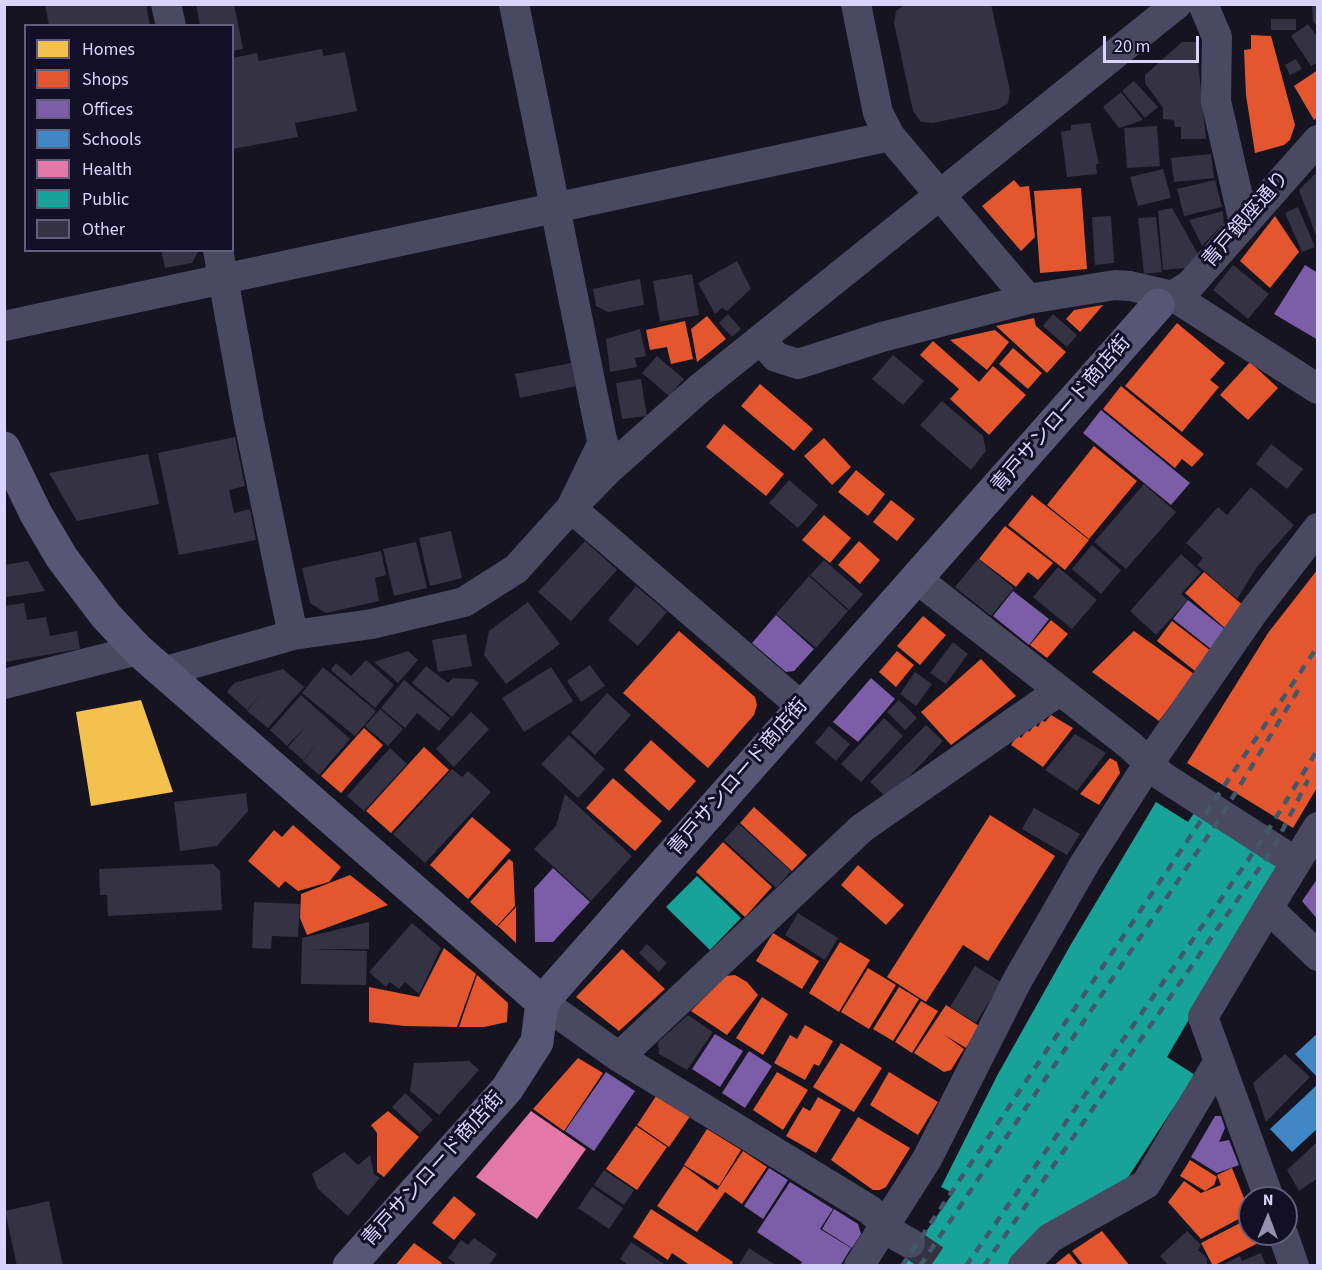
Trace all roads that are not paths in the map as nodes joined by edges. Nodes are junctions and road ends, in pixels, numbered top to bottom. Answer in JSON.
{"nodes":[{"id":1,"x":166,"y":4,"type":"edge"},
{"id":2,"x":514,"y":4,"type":"edge"},
{"id":3,"x":856,"y":4,"type":"edge"},
{"id":4,"x":1177,"y":4,"type":"edge"},
{"id":5,"x":1203,"y":4,"type":"edge"},
{"id":6,"x":171,"y":24,"type":"edge"},
{"id":7,"x":890,"y":136,"type":"junction"},
{"id":8,"x":1317,"y":140,"type":"edge"},
{"id":9,"x":940,"y":194,"type":"junction"},
{"id":10,"x":556,"y":209,"type":"junction"},
{"id":11,"x":1244,"y":224,"type":"junction"},
{"id":12,"x":221,"y":264,"type":"edge"},
{"id":13,"x":1028,"y":299,"type":"junction"},
{"id":14,"x":1165,"y":301,"type":"junction"},
{"id":15,"x":4,"y":326,"type":"edge"},
{"id":16,"x":762,"y":341,"type":"junction"},
{"id":17,"x":1317,"y":389,"type":"edge"},
{"id":18,"x":603,"y":442,"type":"junction"},
{"id":19,"x":4,"y":448,"type":"edge"},
{"id":20,"x":608,"y":470,"type":"junction"},
{"id":21,"x":571,"y":508,"type":"junction"},
{"id":22,"x":1317,"y":528,"type":"edge"},
{"id":23,"x":916,"y":579,"type":"junction"},
{"id":24,"x":293,"y":635,"type":"junction"},
{"id":25,"x":138,"y":650,"type":"junction"},
{"id":26,"x":163,"y":672,"type":"junction"},
{"id":27,"x":4,"y":684,"type":"edge"},
{"id":28,"x":1059,"y":691,"type":"junction"},
{"id":29,"x":802,"y":707,"type":"junction"},
{"id":30,"x":1149,"y":763,"type":"junction"},
{"id":31,"x":1317,"y":826,"type":"edge"},
{"id":32,"x":1296,"y":862,"type":"junction"},
{"id":33,"x":1268,"y":908,"type":"junction"},
{"id":34,"x":1317,"y":956,"type":"edge"},
{"id":35,"x":542,"y":1002,"type":"junction"},
{"id":36,"x":620,"y":1057,"type":"junction"},
{"id":37,"x":1219,"y":1061,"type":"junction"},
{"id":38,"x":1265,"y":1186,"type":"edge"},
{"id":39,"x":887,"y":1225,"type":"junction"},
{"id":40,"x":910,"y":1243,"type":"tunnel mouth"},
{"id":41,"x":1287,"y":1246,"type":"edge"},
{"id":42,"x":349,"y":1266,"type":"edge"},
{"id":43,"x":859,"y":1266,"type":"edge"},
{"id":44,"x":1023,"y":1266,"type":"edge"},
{"id":45,"x":1294,"y":1266,"type":"edge"}],
"edges":[{"from":1,"to":6,"type":"street"},
{"from":2,"to":10,"type":"street"},
{"from":3,"to":7,"type":"street"},
{"from":4,"to":9,"type":"street"},
{"from":5,"to":11,"type":"street"},
{"from":7,"to":9,"type":"street"},
{"from":7,"to":10,"type":"street"},
{"from":8,"to":11,"type":"street","name":"青戸銀座通り"},
{"from":9,"to":13,"type":"street"},
{"from":9,"to":16,"type":"street"},
{"from":10,"to":12,"type":"street"},
{"from":10,"to":18,"type":"street"},
{"from":11,"to":14,"type":"street","name":"青戸銀座通り"},
{"from":12,"to":15,"type":"street"},
{"from":12,"to":24,"type":"street"},
{"from":13,"to":14,"type":"street"},
{"from":13,"to":16,"type":"street"},
{"from":14,"to":17,"type":"street"},
{"from":14,"to":23,"type":"street","name":"青戸サンロード商店街"},
{"from":16,"to":20,"type":"street"},
{"from":18,"to":20,"type":"street"},
{"from":18,"to":21,"type":"street"},
{"from":19,"to":25,"type":"street"},
{"from":20,"to":21,"type":"street"},
{"from":21,"to":24,"type":"street"},
{"from":21,"to":29,"type":"street"},
{"from":22,"to":30,"type":"street"},
{"from":23,"to":28,"type":"street"},
{"from":23,"to":29,"type":"street","name":"青戸サンロード商店街"},
{"from":24,"to":26,"type":"street"},
{"from":25,"to":26,"type":"street"},
{"from":25,"to":27,"type":"street"},
{"from":26,"to":35,"type":"street"},
{"from":28,"to":30,"type":"street"},
{"from":28,"to":36,"type":"street"},
{"from":29,"to":35,"type":"street","name":"青戸サンロード商店街"},
{"from":30,"to":32,"type":"street"},
{"from":30,"to":39,"type":"street"},
{"from":31,"to":32,"type":"street"},
{"from":32,"to":33,"type":"street"},
{"from":33,"to":34,"type":"street"},
{"from":33,"to":37,"type":"street"},
{"from":35,"to":36,"type":"street"},
{"from":35,"to":42,"type":"street","name":"青戸サンロード商店街"},
{"from":36,"to":39,"type":"street"},
{"from":37,"to":38,"type":"street"},
{"from":37,"to":44,"type":"street"},
{"from":39,"to":40,"type":"street"},
{"from":39,"to":43,"type":"street"},
{"from":41,"to":45,"type":"street"}]}
